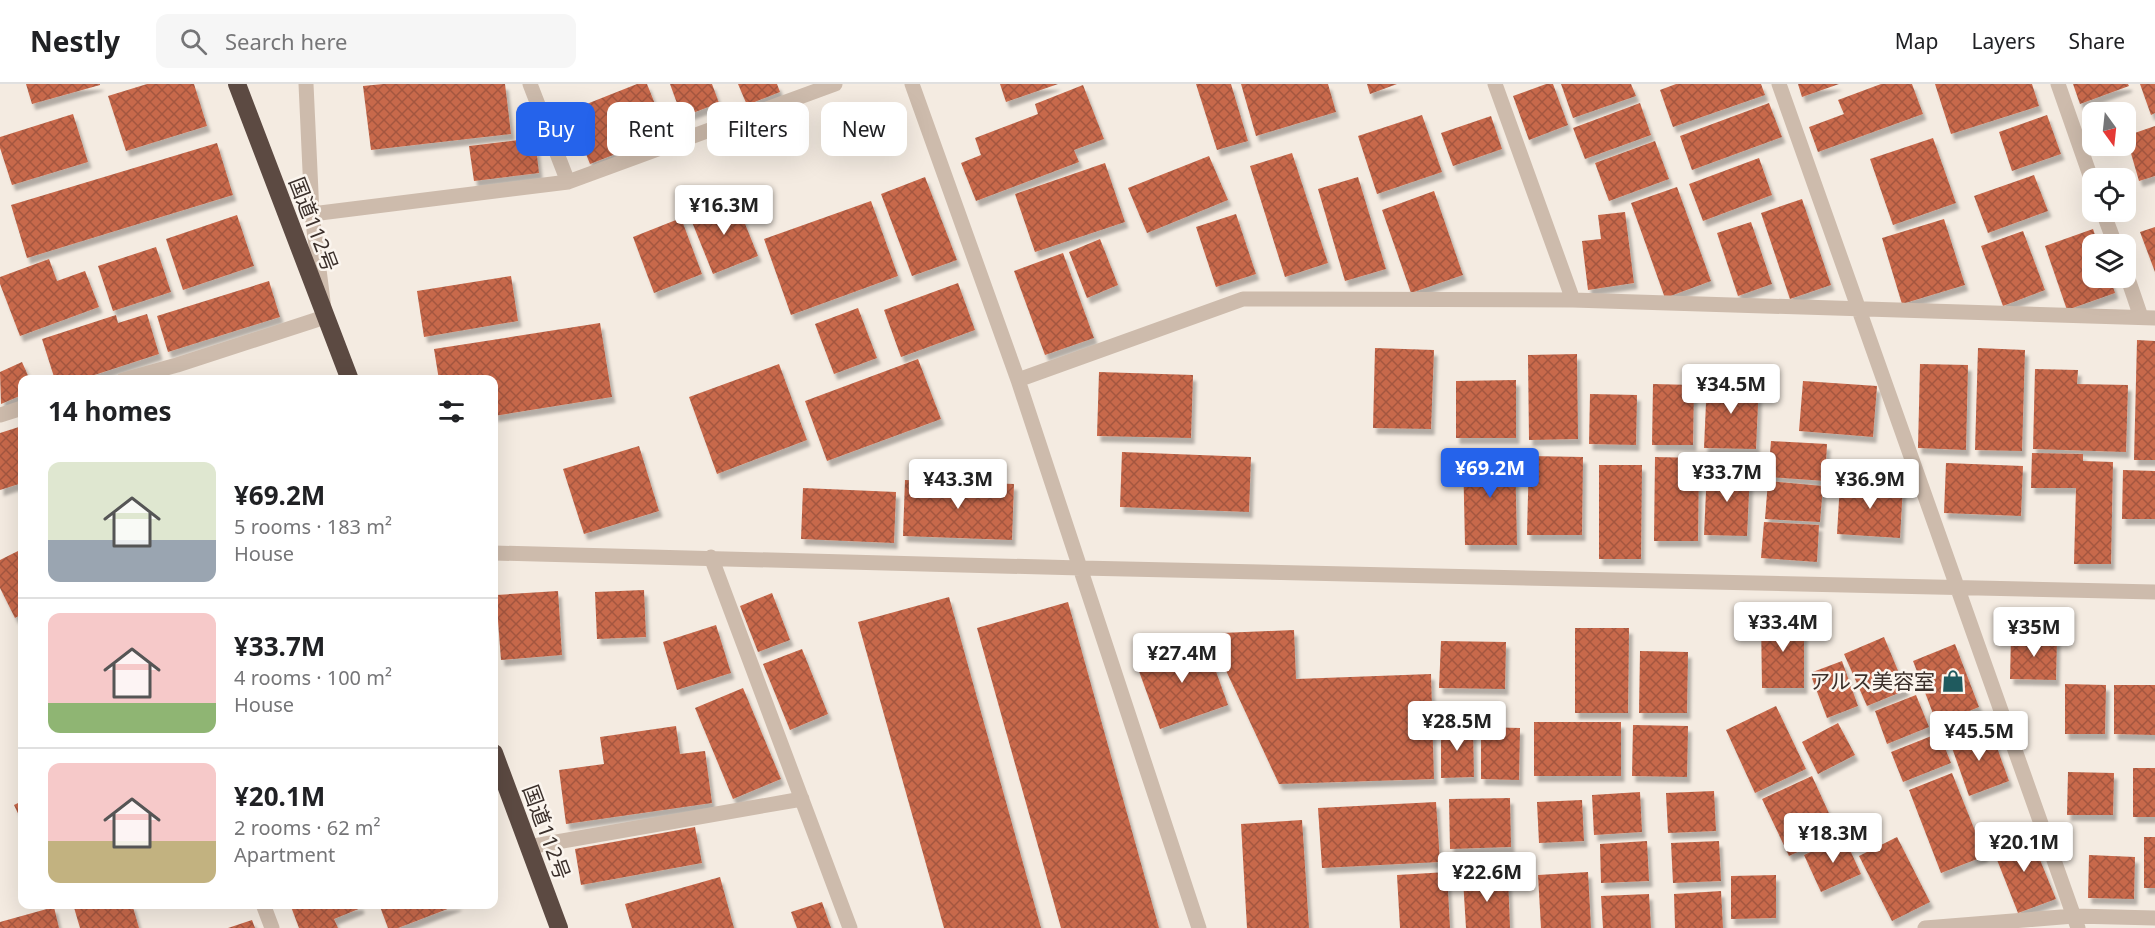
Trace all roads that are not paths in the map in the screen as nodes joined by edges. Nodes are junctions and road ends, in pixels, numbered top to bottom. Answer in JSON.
{"nodes":[{"id":1,"x":237,"y":84,"type":"edge"},
{"id":2,"x":306,"y":84,"type":"edge"},
{"id":3,"x":530,"y":84,"type":"edge"},
{"id":4,"x":835,"y":84,"type":"edge"},
{"id":5,"x":912,"y":84,"type":"edge"},
{"id":6,"x":1495,"y":84,"type":"edge"},
{"id":7,"x":1779,"y":84,"type":"edge"},
{"id":8,"x":2058,"y":84,"type":"edge"},
{"id":9,"x":2087,"y":168,"type":"edge"},
{"id":10,"x":568,"y":182,"type":"junction"},
{"id":11,"x":312,"y":214,"type":"junction"},
{"id":12,"x":2134,"y":288,"type":"edge"},
{"id":13,"x":1573,"y":300,"type":"junction"},
{"id":14,"x":1860,"y":310,"type":"junction"},
{"id":15,"x":325,"y":317,"type":"junction"},
{"id":16,"x":2148,"y":317,"type":"edge"},
{"id":17,"x":141,"y":375,"type":"edge"},
{"id":18,"x":348,"y":375,"type":"edge"},
{"id":19,"x":1018,"y":381,"type":"junction"},
{"id":20,"x":18,"y":409,"type":"edge"},
{"id":21,"x":0,"y":415,"type":"edge"},
{"id":22,"x":498,"y":552,"type":"edge"},
{"id":23,"x":711,"y":557,"type":"junction"},
{"id":24,"x":1081,"y":568,"type":"junction"},
{"id":25,"x":1958,"y":586,"type":"junction"},
{"id":26,"x":2155,"y":592,"type":"edge"},
{"id":27,"x":498,"y":764,"type":"edge"},
{"id":28,"x":802,"y":799,"type":"junction"},
{"id":29,"x":528,"y":848,"type":"junction"},
{"id":30,"x":265,"y":909,"type":"edge"},
{"id":31,"x":2155,"y":918,"type":"edge"},
{"id":32,"x":2076,"y":922,"type":"edge"},
{"id":33,"x":272,"y":928,"type":"edge"},
{"id":34,"x":559,"y":928,"type":"edge"},
{"id":35,"x":850,"y":928,"type":"edge"},
{"id":36,"x":1199,"y":928,"type":"edge"},
{"id":37,"x":1925,"y":928,"type":"edge"}],
"edges":[{"from":1,"to":15,"type":"highway","name":"国道112号"},
{"from":2,"to":11,"type":"street"},
{"from":3,"to":10,"type":"street"},
{"from":4,"to":10,"type":"street"},
{"from":5,"to":19,"type":"street"},
{"from":6,"to":13,"type":"street"},
{"from":7,"to":14,"type":"street"},
{"from":8,"to":9,"type":"street"},
{"from":10,"to":11,"type":"street"},
{"from":11,"to":15,"type":"street"},
{"from":12,"to":16,"type":"street"},
{"from":13,"to":14,"type":"street"},
{"from":13,"to":19,"type":"street"},
{"from":14,"to":16,"type":"street"},
{"from":14,"to":25,"type":"street"},
{"from":15,"to":17,"type":"street"},
{"from":15,"to":18,"type":"highway","name":"国道112号"},
{"from":19,"to":24,"type":"street"},
{"from":20,"to":21,"type":"street"},
{"from":22,"to":23,"type":"street"},
{"from":23,"to":24,"type":"street"},
{"from":23,"to":28,"type":"street"},
{"from":24,"to":25,"type":"street"},
{"from":24,"to":36,"type":"street"},
{"from":25,"to":26,"type":"street"},
{"from":25,"to":32,"type":"street"},
{"from":27,"to":29,"type":"highway","name":"国道112号"},
{"from":28,"to":29,"type":"street"},
{"from":28,"to":35,"type":"street"},
{"from":29,"to":34,"type":"highway","name":"国道112号"},
{"from":30,"to":33,"type":"street"},
{"from":31,"to":32,"type":"street"},
{"from":32,"to":37,"type":"street"}]}
